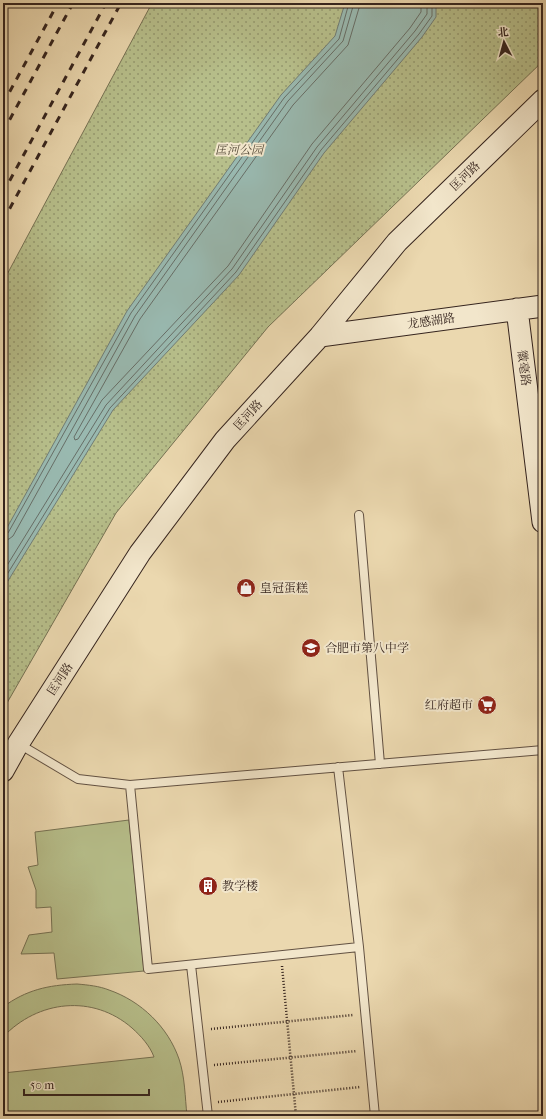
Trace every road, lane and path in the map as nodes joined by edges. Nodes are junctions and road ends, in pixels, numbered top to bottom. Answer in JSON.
{"nodes":[{"id":1,"x":543,"y":100,"type":"edge"},
{"id":2,"x":543,"y":306,"type":"edge"},
{"id":3,"x":517,"y":309,"type":"junction"},
{"id":4,"x":320,"y":336,"type":"junction"},
{"id":5,"x":359,"y":515,"type":"dead end"},
{"id":6,"x":543,"y":522,"type":"edge"},
{"id":7,"x":18,"y":744,"type":"junction"},
{"id":8,"x":543,"y":750,"type":"edge"},
{"id":9,"x":380,"y":764,"type":"junction"},
{"id":10,"x":338,"y":767,"type":"junction"},
{"id":11,"x":3,"y":771,"type":"edge"},
{"id":12,"x":130,"y":785,"type":"junction"},
{"id":13,"x":359,"y":947,"type":"junction"},
{"id":14,"x":281,"y":956,"type":"junction"},
{"id":15,"x":192,"y":965,"type":"junction"},
{"id":16,"x":365,"y":1014,"type":"junction"},
{"id":17,"x":287,"y":1021,"type":"junction"},
{"id":18,"x":199,"y":1030,"type":"junction"},
{"id":19,"x":369,"y":1050,"type":"junction"},
{"id":20,"x":290,"y":1058,"type":"junction"},
{"id":21,"x":202,"y":1066,"type":"junction"},
{"id":22,"x":372,"y":1086,"type":"junction"},
{"id":23,"x":294,"y":1094,"type":"junction"},
{"id":24,"x":206,"y":1103,"type":"junction"},
{"id":25,"x":208,"y":1116,"type":"edge"},
{"id":26,"x":296,"y":1116,"type":"edge"},
{"id":27,"x":376,"y":1116,"type":"edge"}],
"edges":[{"from":1,"to":4,"type":"street","name":"匡河路"},
{"from":2,"to":3,"type":"street","name":"龙感湖路"},
{"from":3,"to":4,"type":"street","name":"龙感湖路"},
{"from":3,"to":6,"type":"street","name":"徽毫路"},
{"from":4,"to":7,"type":"street","name":"匡河路"},
{"from":5,"to":9,"type":"lane"},
{"from":7,"to":11,"type":"street","name":"匡河路"},
{"from":7,"to":12,"type":"lane"},
{"from":8,"to":9,"type":"lane"},
{"from":9,"to":10,"type":"lane"},
{"from":10,"to":12,"type":"lane"},
{"from":10,"to":13,"type":"lane"},
{"from":12,"to":15,"type":"lane"},
{"from":13,"to":14,"type":"lane"},
{"from":13,"to":16,"type":"lane"},
{"from":14,"to":15,"type":"lane"},
{"from":14,"to":17,"type":"path"},
{"from":15,"to":18,"type":"lane"},
{"from":16,"to":17,"type":"path"},
{"from":16,"to":19,"type":"lane"},
{"from":17,"to":18,"type":"path"},
{"from":17,"to":20,"type":"path"},
{"from":18,"to":21,"type":"lane"},
{"from":19,"to":20,"type":"path"},
{"from":19,"to":22,"type":"lane"},
{"from":20,"to":21,"type":"path"},
{"from":20,"to":23,"type":"path"},
{"from":21,"to":24,"type":"lane"},
{"from":22,"to":23,"type":"path"},
{"from":22,"to":27,"type":"lane"},
{"from":23,"to":24,"type":"path"},
{"from":23,"to":26,"type":"path"},
{"from":24,"to":25,"type":"lane"}]}
